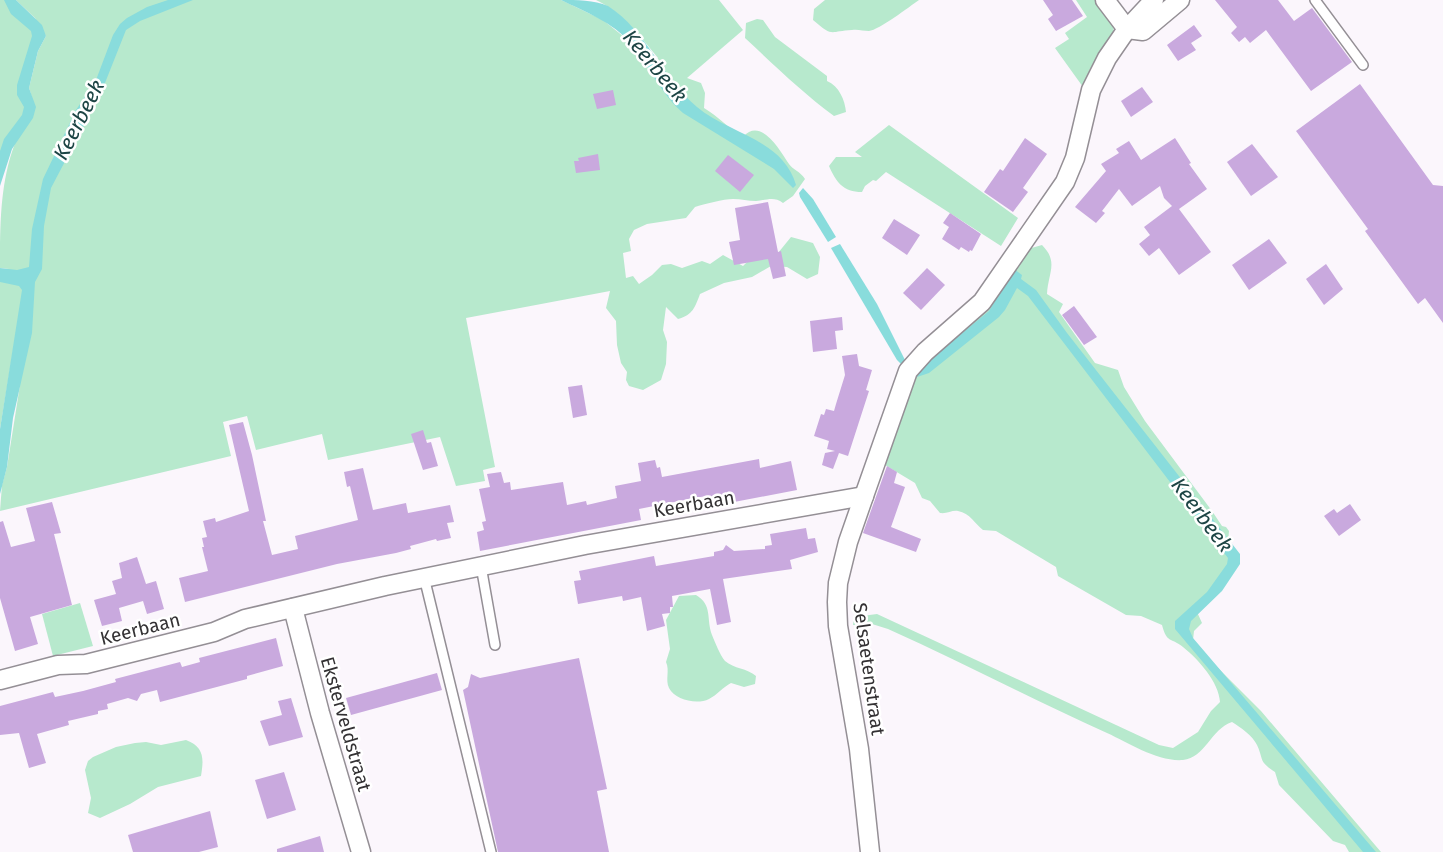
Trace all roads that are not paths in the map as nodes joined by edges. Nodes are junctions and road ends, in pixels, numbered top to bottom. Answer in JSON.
{"nodes":[{"id":1,"x":1105,"y":0,"type":"edge"},
{"id":2,"x":1154,"y":0,"type":"edge"},
{"id":3,"x":1180,"y":0,"type":"edge"},
{"id":4,"x":1315,"y":0,"type":"edge"},
{"id":5,"x":1127,"y":29,"type":"junction"},
{"id":6,"x":1363,"y":65,"type":"dead end"},
{"id":7,"x":864,"y":496,"type":"junction"},
{"id":8,"x":481,"y":566,"type":"junction"},
{"id":9,"x":424,"y":578,"type":"junction"},
{"id":10,"x":293,"y":608,"type":"junction"},
{"id":11,"x":495,"y":645,"type":"dead end"},
{"id":12,"x":0,"y":680,"type":"edge"},
{"id":13,"x":361,"y":852,"type":"edge"},
{"id":14,"x":491,"y":852,"type":"edge"},
{"id":15,"x":870,"y":852,"type":"edge"}],
"edges":[{"from":1,"to":5,"type":"street"},
{"from":2,"to":5,"type":"street"},
{"from":3,"to":5,"type":"street"},
{"from":4,"to":6,"type":"lane"},
{"from":5,"to":7,"type":"street"},
{"from":7,"to":8,"type":"street","name":"Keerbaan"},
{"from":7,"to":15,"type":"street","name":"Selsaetenstraat"},
{"from":8,"to":9,"type":"street","name":"Keerbaan"},
{"from":8,"to":11,"type":"lane"},
{"from":9,"to":10,"type":"street","name":"Keerbaan"},
{"from":9,"to":14,"type":"lane"},
{"from":10,"to":12,"type":"street","name":"Keerbaan"},
{"from":10,"to":13,"type":"street","name":"Eksterveldstraat"}]}
